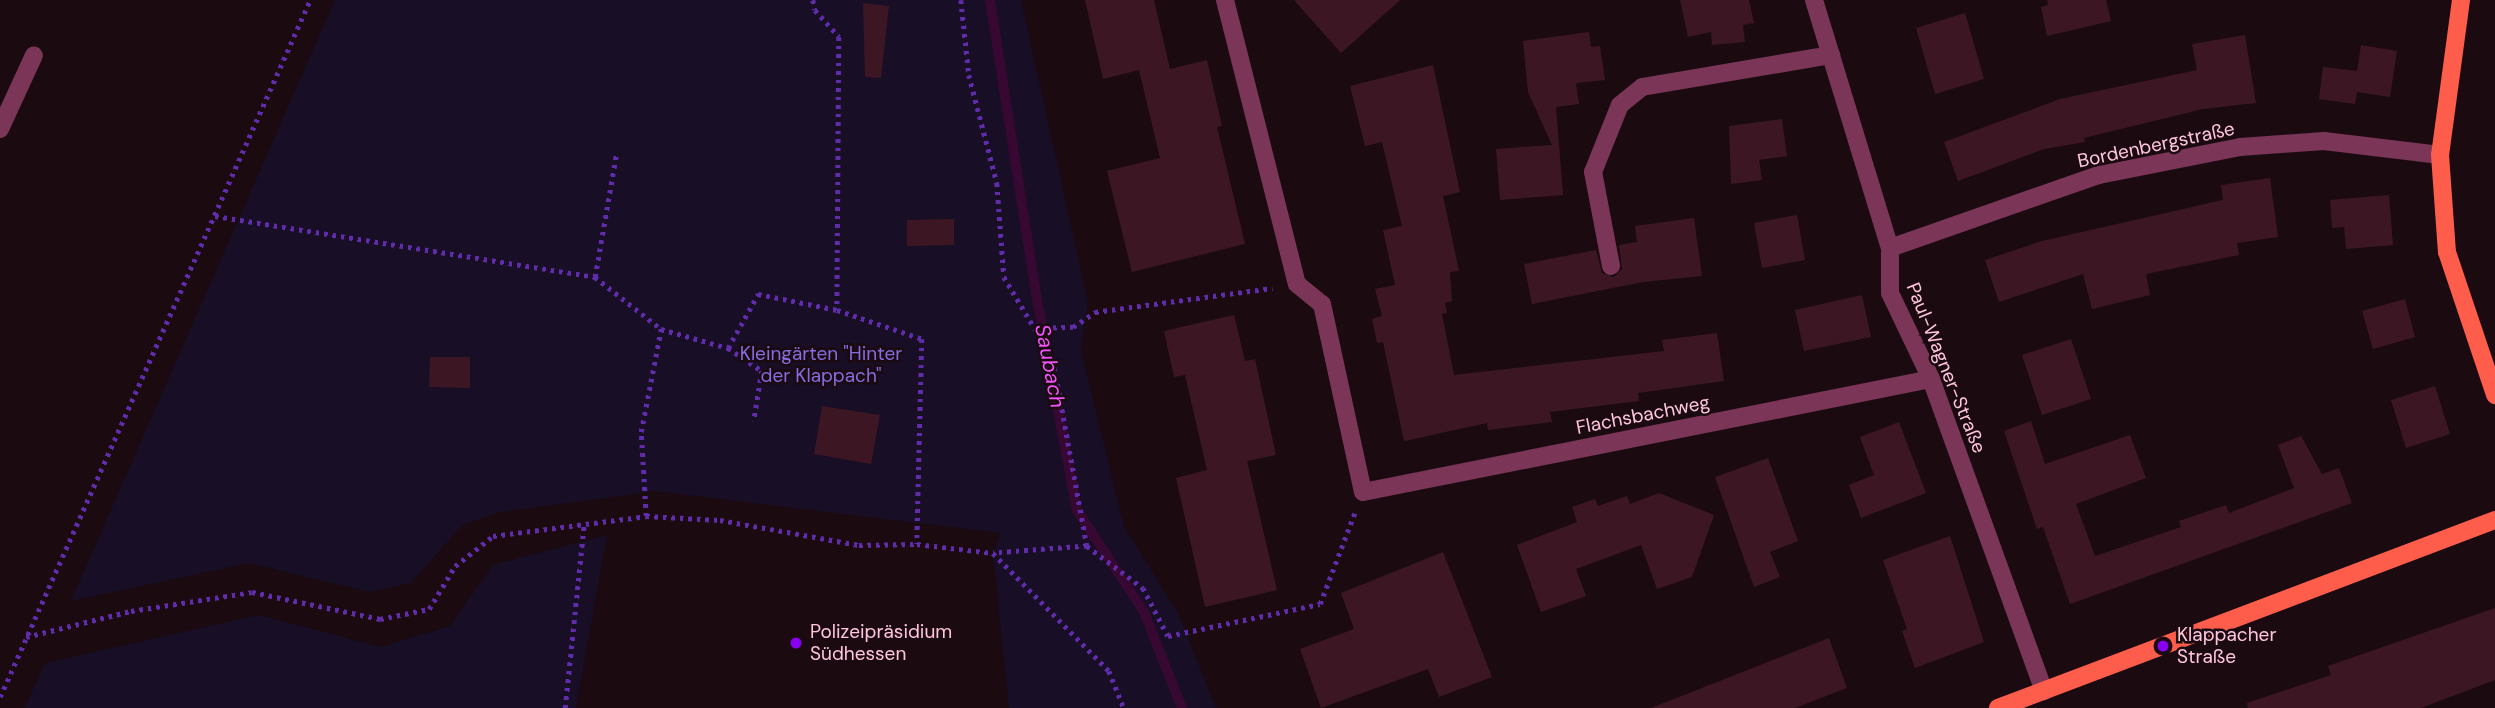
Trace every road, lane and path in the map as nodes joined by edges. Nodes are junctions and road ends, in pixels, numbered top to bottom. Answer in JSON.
{"nodes":[{"id":1,"x":310,"y":0,"type":"edge"},
{"id":2,"x":813,"y":0,"type":"edge"},
{"id":3,"x":961,"y":0,"type":"edge"},
{"id":4,"x":1225,"y":0,"type":"edge"},
{"id":5,"x":1814,"y":0,"type":"edge"},
{"id":6,"x":2462,"y":0,"type":"edge"},
{"id":7,"x":34,"y":55,"type":"dead end"},
{"id":8,"x":1831,"y":55,"type":"junction"},
{"id":9,"x":0,"y":129,"type":"edge"},
{"id":10,"x":616,"y":155,"type":"dead end"},
{"id":11,"x":2440,"y":155,"type":"junction"},
{"id":12,"x":215,"y":216,"type":"junction"},
{"id":13,"x":1890,"y":248,"type":"junction"},
{"id":14,"x":1611,"y":267,"type":"dead end"},
{"id":15,"x":595,"y":276,"type":"junction"},
{"id":16,"x":1297,"y":284,"type":"junction"},
{"id":17,"x":837,"y":310,"type":"junction"},
{"id":18,"x":1036,"y":328,"type":"junction"},
{"id":19,"x":661,"y":329,"type":"junction"},
{"id":20,"x":728,"y":348,"type":"junction"},
{"id":21,"x":1931,"y":379,"type":"junction"},
{"id":22,"x":2495,"y":395,"type":"edge"},
{"id":23,"x":754,"y":421,"type":"dead end"},
{"id":24,"x":1363,"y":492,"type":"junction"},
{"id":25,"x":646,"y":516,"type":"junction"},
{"id":26,"x":2495,"y":520,"type":"edge"},
{"id":27,"x":584,"y":525,"type":"junction"},
{"id":28,"x":917,"y":544,"type":"junction"},
{"id":29,"x":1087,"y":546,"type":"junction"},
{"id":30,"x":993,"y":553,"type":"junction"},
{"id":31,"x":26,"y":637,"type":"junction"},
{"id":32,"x":2044,"y":691,"type":"junction"},
{"id":33,"x":0,"y":697,"type":"edge"},
{"id":34,"x":565,"y":708,"type":"edge"},
{"id":35,"x":1124,"y":708,"type":"edge"},
{"id":36,"x":1998,"y":708,"type":"edge"}],
"edges":[{"from":1,"to":12,"type":"path"},
{"from":2,"to":17,"type":"path"},
{"from":3,"to":18,"type":"path"},
{"from":4,"to":16,"type":"street"},
{"from":5,"to":8,"type":"street","name":"Paul-Wagner-Straße"},
{"from":6,"to":11,"type":"main road"},
{"from":7,"to":9,"type":"street"},
{"from":8,"to":13,"type":"street","name":"Paul-Wagner-Straße"},
{"from":8,"to":14,"type":"street"},
{"from":10,"to":15,"type":"path"},
{"from":11,"to":13,"type":"street","name":"Bordenbergstraße"},
{"from":11,"to":22,"type":"main road"},
{"from":12,"to":15,"type":"path"},
{"from":12,"to":31,"type":"path"},
{"from":13,"to":21,"type":"street","name":"Paul-Wagner-Straße"},
{"from":15,"to":19,"type":"path"},
{"from":16,"to":18,"type":"path"},
{"from":16,"to":24,"type":"street"},
{"from":17,"to":20,"type":"path"},
{"from":17,"to":28,"type":"path"},
{"from":18,"to":29,"type":"path"},
{"from":19,"to":20,"type":"path"},
{"from":19,"to":25,"type":"path"},
{"from":20,"to":23,"type":"path"},
{"from":21,"to":24,"type":"street","name":"Flachsbachweg"},
{"from":21,"to":32,"type":"street","name":"Paul-Wagner-Straße"},
{"from":24,"to":29,"type":"path"},
{"from":25,"to":27,"type":"path"},
{"from":25,"to":28,"type":"path"},
{"from":26,"to":32,"type":"main road"},
{"from":27,"to":31,"type":"path"},
{"from":27,"to":34,"type":"path"},
{"from":28,"to":30,"type":"path"},
{"from":29,"to":30,"type":"path"},
{"from":30,"to":35,"type":"path"},
{"from":31,"to":33,"type":"path"},
{"from":32,"to":36,"type":"main road"}]}
